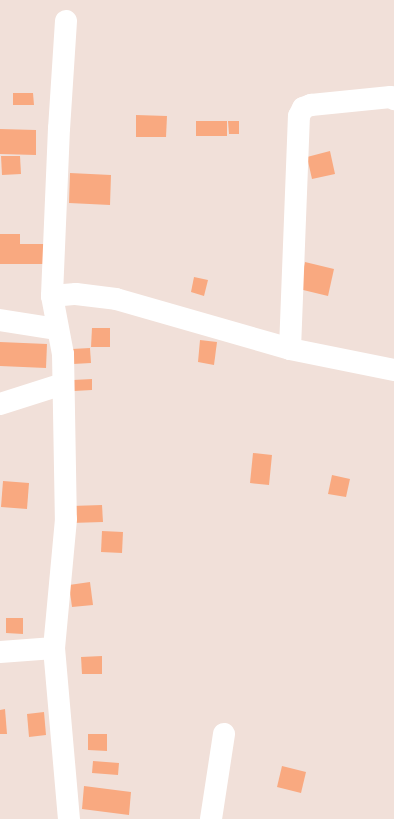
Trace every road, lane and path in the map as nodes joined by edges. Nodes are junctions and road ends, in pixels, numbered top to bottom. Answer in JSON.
{"nodes":[{"id":1,"x":66,"y":21,"type":"dead end"},
{"id":2,"x":394,"y":99,"type":"edge"},
{"id":3,"x":52,"y":296,"type":"junction"},
{"id":4,"x":0,"y":320,"type":"edge"},
{"id":5,"x":57,"y":329,"type":"junction"},
{"id":6,"x":290,"y":349,"type":"junction"},
{"id":7,"x":394,"y":370,"type":"edge"},
{"id":8,"x":63,"y":384,"type":"junction"},
{"id":9,"x":0,"y":404,"type":"edge"},
{"id":10,"x":54,"y":648,"type":"junction"},
{"id":11,"x":0,"y":652,"type":"edge"},
{"id":12,"x":224,"y":734,"type":"dead end"},
{"id":13,"x":69,"y":819,"type":"edge"},
{"id":14,"x":211,"y":819,"type":"edge"}],
"edges":[{"from":1,"to":3,"type":"street"},
{"from":2,"to":6,"type":"street"},
{"from":3,"to":5,"type":"street"},
{"from":3,"to":6,"type":"street"},
{"from":4,"to":5,"type":"street"},
{"from":5,"to":8,"type":"street"},
{"from":6,"to":7,"type":"street"},
{"from":8,"to":9,"type":"street"},
{"from":8,"to":10,"type":"street"},
{"from":10,"to":11,"type":"street"},
{"from":10,"to":13,"type":"street"},
{"from":12,"to":14,"type":"street"}]}
